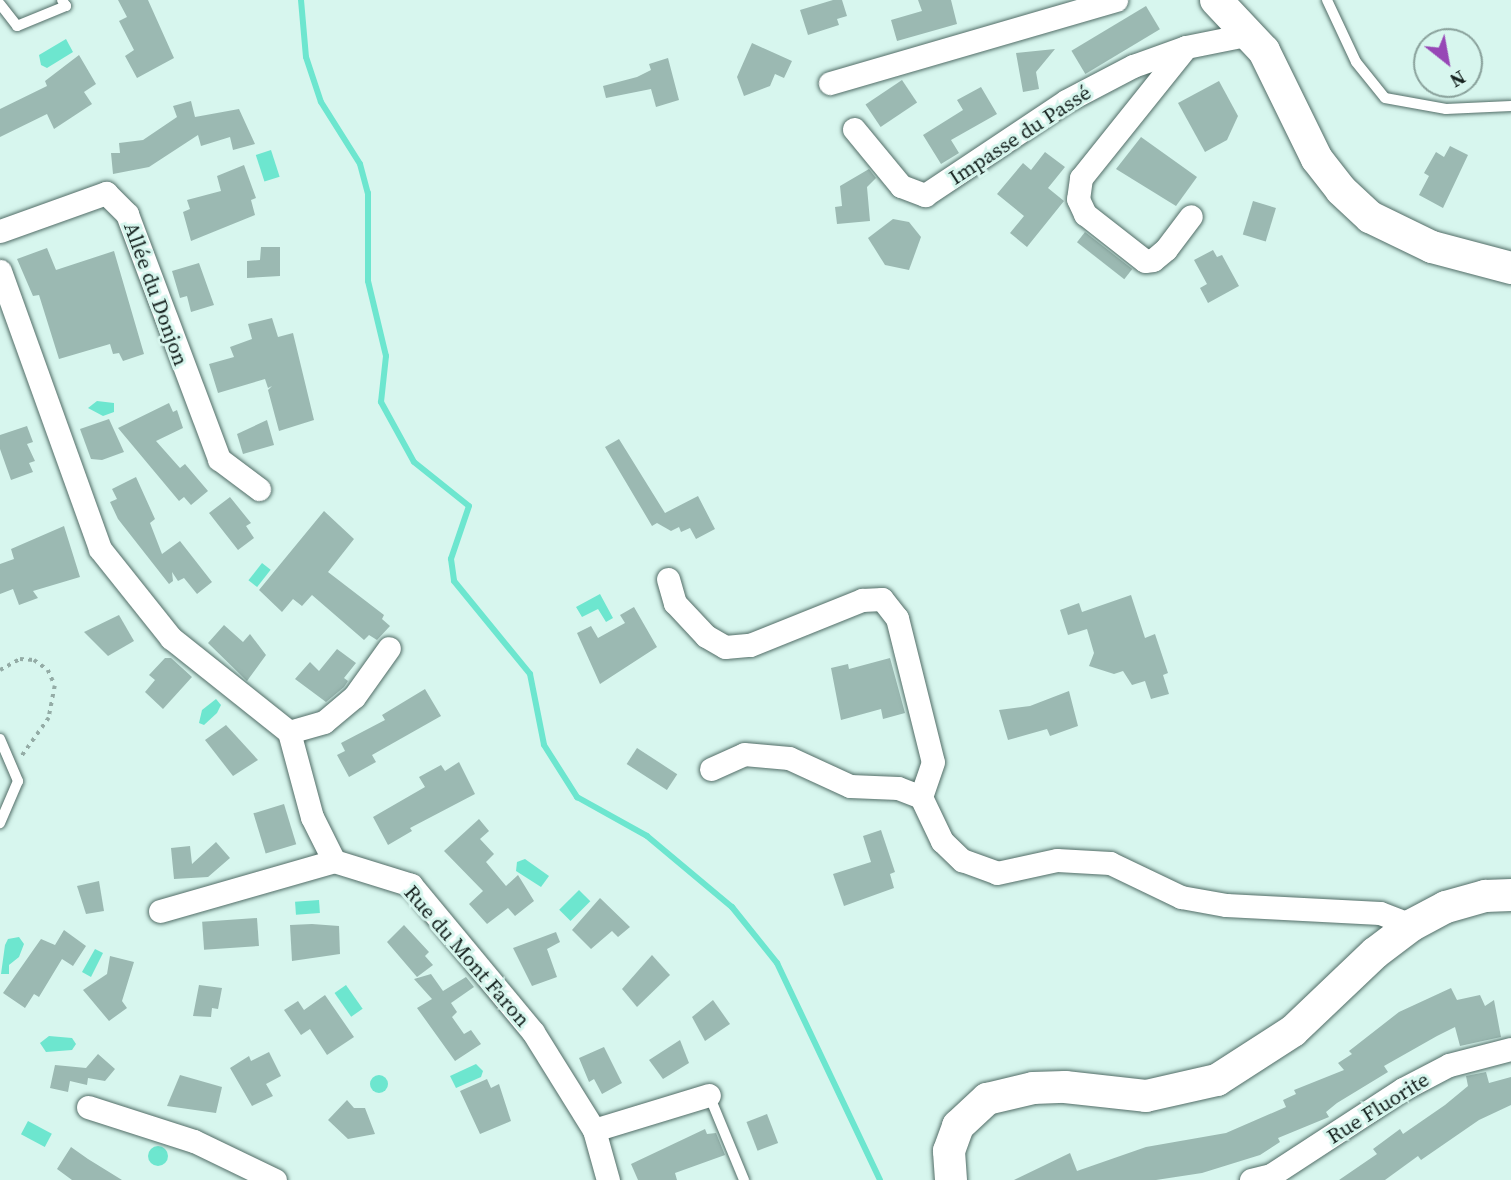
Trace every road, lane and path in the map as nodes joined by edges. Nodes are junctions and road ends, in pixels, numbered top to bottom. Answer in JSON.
{"nodes":[{"id":1,"x":62,"y":0,"type":"edge"},
{"id":2,"x":1116,"y":0,"type":"edge"},
{"id":3,"x":1216,"y":0,"type":"edge"},
{"id":4,"x":1327,"y":0,"type":"edge"},
{"id":5,"x":0,"y":4,"type":"edge"},
{"id":6,"x":1251,"y":34,"type":"junction"},
{"id":7,"x":1186,"y":47,"type":"junction"},
{"id":8,"x":830,"y":83,"type":"dead end"},
{"id":9,"x":1511,"y":106,"type":"edge"},
{"id":10,"x":854,"y":130,"type":"dead end"},
{"id":11,"x":1191,"y":216,"type":"dead end"},
{"id":12,"x":0,"y":232,"type":"edge"},
{"id":13,"x":1511,"y":268,"type":"edge"},
{"id":14,"x":0,"y":271,"type":"edge"},
{"id":15,"x":259,"y":489,"type":"dead end"},
{"id":16,"x":668,"y":579,"type":"dead end"},
{"id":17,"x":389,"y":648,"type":"dead end"},
{"id":18,"x":0,"y":670,"type":"edge"},
{"id":19,"x":289,"y":732,"type":"junction"},
{"id":20,"x":0,"y":739,"type":"edge"},
{"id":21,"x":13,"y":769,"type":"junction"},
{"id":22,"x":711,"y":769,"type":"dead end"},
{"id":23,"x":921,"y":797,"type":"junction"},
{"id":24,"x":0,"y":823,"type":"edge"},
{"id":25,"x":334,"y":861,"type":"junction"},
{"id":26,"x":1511,"y":895,"type":"edge"},
{"id":27,"x":160,"y":911,"type":"dead end"},
{"id":28,"x":1412,"y":925,"type":"junction"},
{"id":29,"x":1511,"y":1049,"type":"edge"},
{"id":30,"x":709,"y":1095,"type":"joint"},
{"id":31,"x":88,"y":1107,"type":"dead end"},
{"id":32,"x":594,"y":1130,"type":"junction"},
{"id":33,"x":275,"y":1180,"type":"edge"},
{"id":34,"x":608,"y":1180,"type":"edge"},
{"id":35,"x":744,"y":1180,"type":"edge"},
{"id":36,"x":951,"y":1180,"type":"edge"},
{"id":37,"x":1251,"y":1180,"type":"edge"}],
"edges":[{"from":1,"to":5,"type":"lane"},
{"from":2,"to":8,"type":"street"},
{"from":3,"to":6,"type":"street"},
{"from":4,"to":9,"type":"lane"},
{"from":6,"to":7,"type":"street","name":"Impasse du Passé"},
{"from":6,"to":13,"type":"street"},
{"from":7,"to":10,"type":"street","name":"Impasse du Passé"},
{"from":7,"to":11,"type":"street"},
{"from":12,"to":15,"type":"street","name":"Allée du Donjon"},
{"from":14,"to":19,"type":"street"},
{"from":16,"to":23,"type":"street"},
{"from":17,"to":19,"type":"street"},
{"from":18,"to":21,"type":"path"},
{"from":19,"to":25,"type":"street"},
{"from":20,"to":21,"type":"lane"},
{"from":21,"to":24,"type":"lane"},
{"from":22,"to":23,"type":"street"},
{"from":23,"to":28,"type":"street"},
{"from":25,"to":27,"type":"street"},
{"from":25,"to":32,"type":"street","name":"Rue du Mont Faron"},
{"from":26,"to":28,"type":"street"},
{"from":28,"to":36,"type":"street"},
{"from":29,"to":37,"type":"street","name":"Rue Fluorite"},
{"from":30,"to":32,"type":"street"},
{"from":30,"to":35,"type":"lane"},
{"from":31,"to":33,"type":"street"},
{"from":32,"to":34,"type":"street","name":"Rue du Mont Faron"}]}
